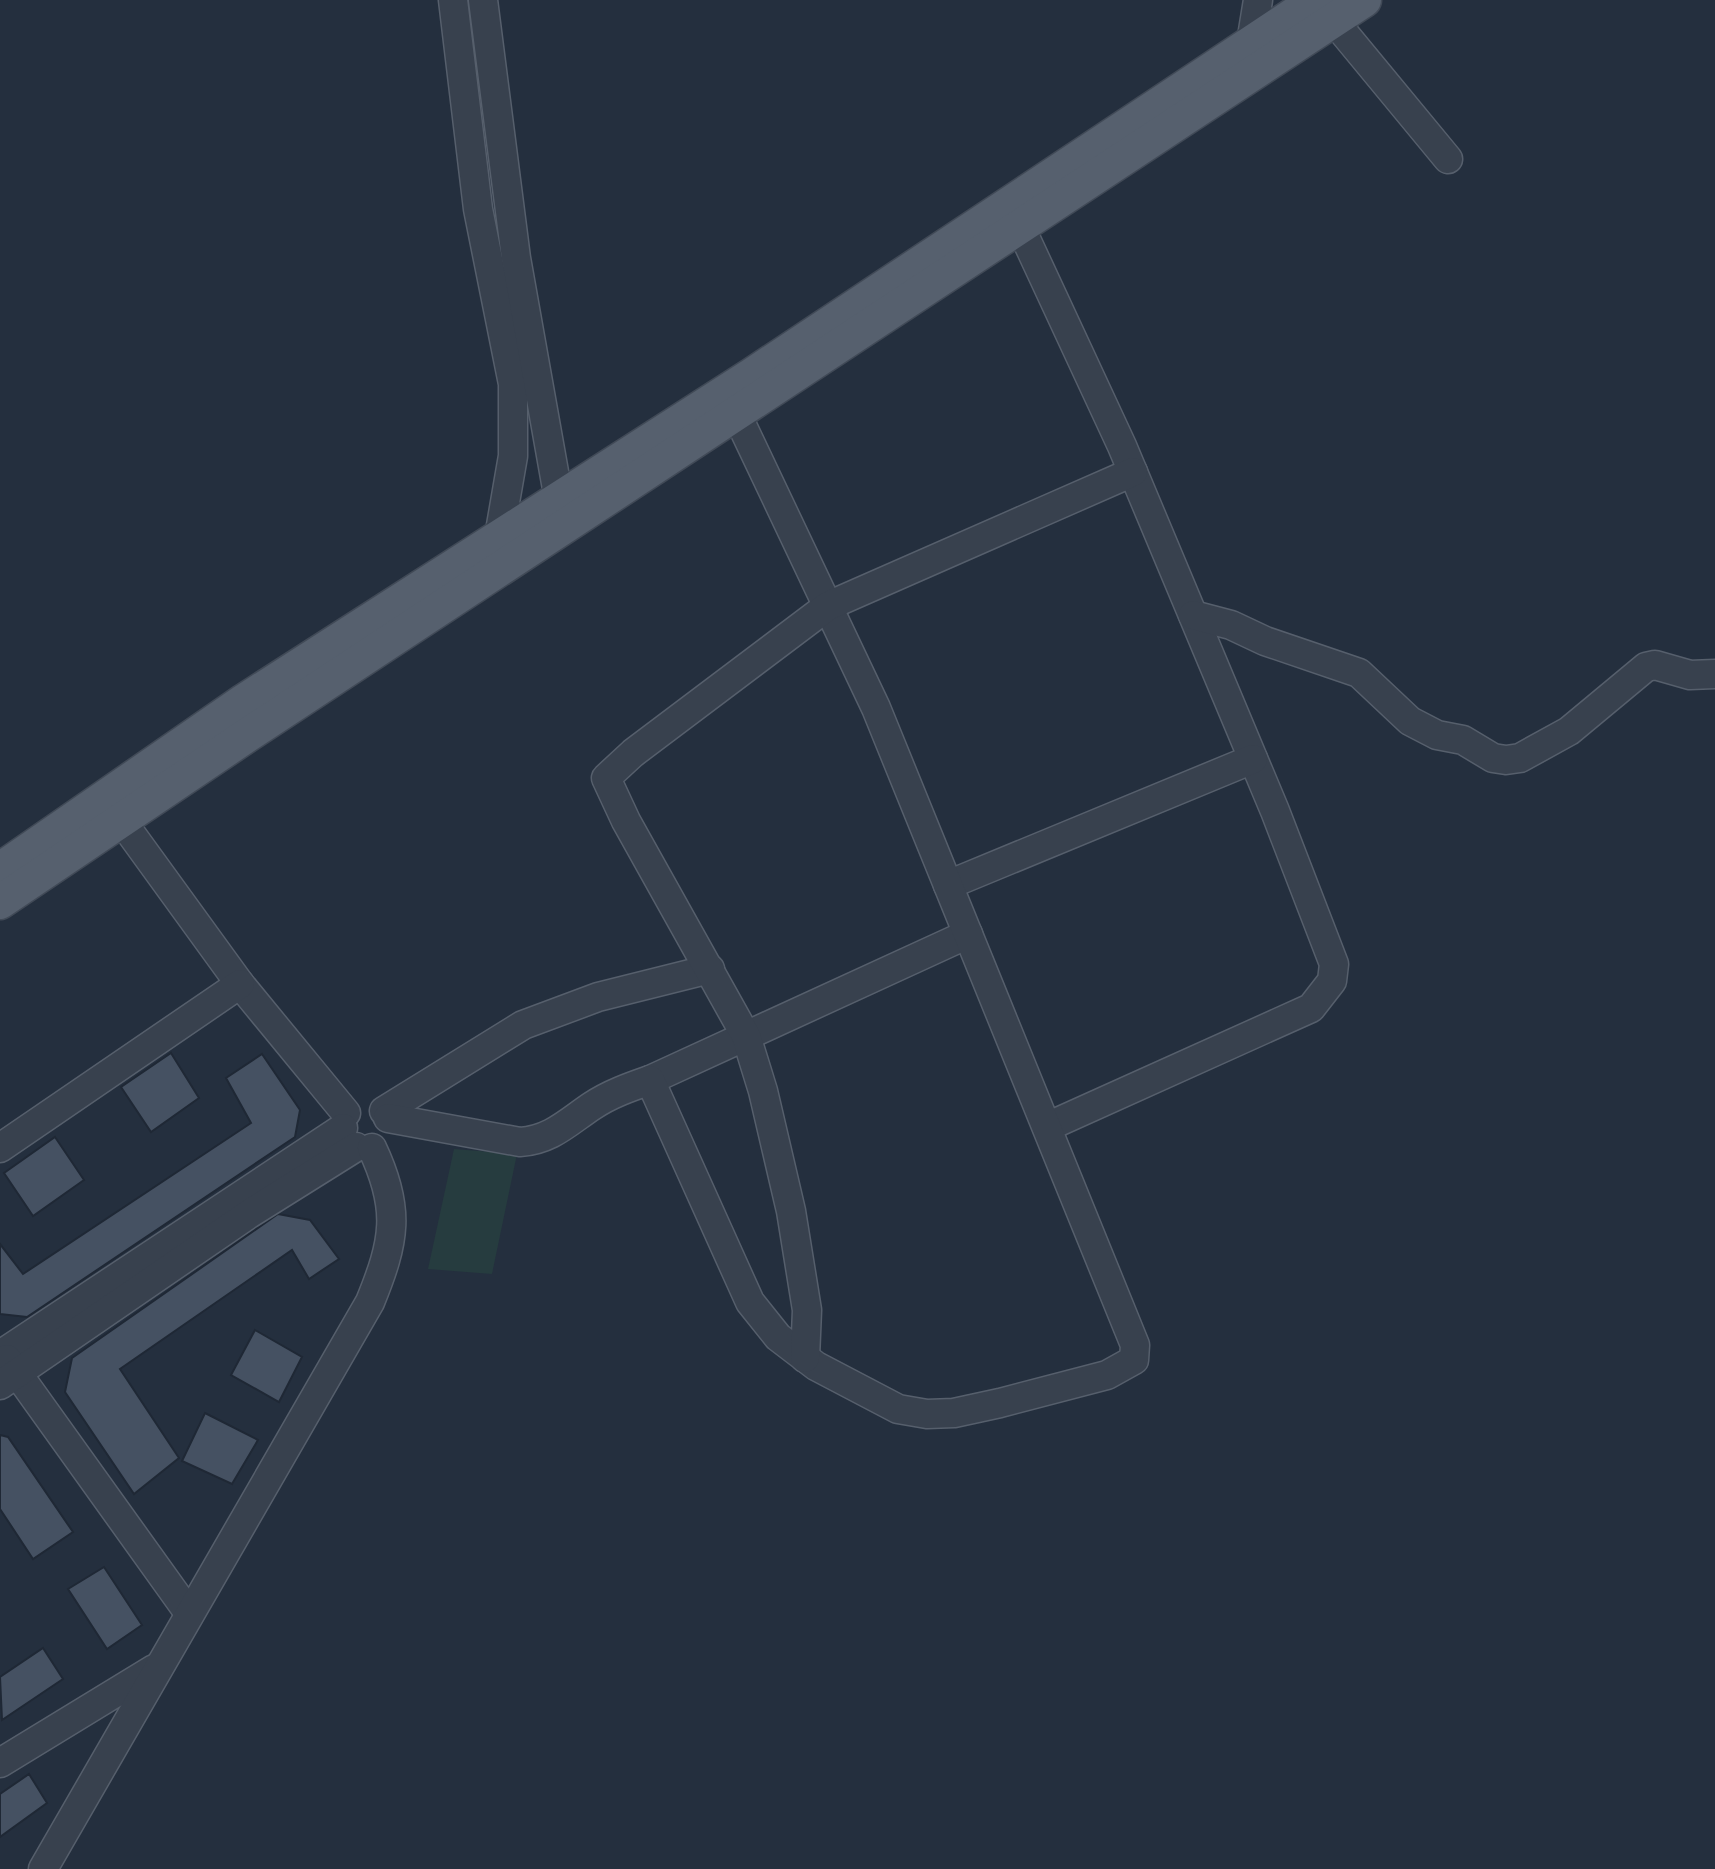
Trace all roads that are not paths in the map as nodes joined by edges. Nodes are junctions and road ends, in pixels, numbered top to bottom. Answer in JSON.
{"nodes":[{"id":1,"x":453,"y":0,"type":"edge"},
{"id":2,"x":483,"y":0,"type":"edge"},
{"id":3,"x":1258,"y":0,"type":"edge"},
{"id":4,"x":1364,"y":0,"type":"edge"},
{"id":5,"x":1305,"y":7,"type":"edge"},
{"id":6,"x":1251,"y":43,"type":"junction"},
{"id":7,"x":1448,"y":159,"type":"dead end"},
{"id":8,"x":1014,"y":214,"type":"junction"},
{"id":9,"x":737,"y":415,"type":"junction"},
{"id":10,"x":1133,"y":472,"type":"junction"},
{"id":11,"x":561,"y":513,"type":"junction"},
{"id":12,"x":499,"y":537,"type":"junction"},
{"id":13,"x":828,"y":606,"type":"junction"},
{"id":14,"x":1193,"y":615,"type":"junction"},
{"id":15,"x":1715,"y":674,"type":"edge"},
{"id":16,"x":1253,"y":759,"type":"junction"},
{"id":17,"x":121,"y":820,"type":"junction"},
{"id":18,"x":0,"y":870,"type":"edge"},
{"id":19,"x":948,"y":885,"type":"junction"},
{"id":20,"x":0,"y":902,"type":"edge"},
{"id":21,"x":968,"y":934,"type":"junction"},
{"id":22,"x":710,"y":969,"type":"junction"},
{"id":23,"x":240,"y":984,"type":"junction"},
{"id":24,"x":746,"y":1036,"type":"junction"},
{"id":25,"x":650,"y":1080,"type":"junction"},
{"id":26,"x":386,"y":1115,"type":"junction"},
{"id":27,"x":1047,"y":1127,"type":"junction"},
{"id":28,"x":354,"y":1134,"type":"junction"},
{"id":29,"x":0,"y":1148,"type":"edge"},
{"id":30,"x":805,"y":1358,"type":"junction"},
{"id":31,"x":4,"y":1363,"type":"edge"},
{"id":32,"x":189,"y":1613,"type":"junction"},
{"id":33,"x":158,"y":1666,"type":"junction"},
{"id":34,"x":0,"y":1763,"type":"edge"},
{"id":35,"x":43,"y":1869,"type":"edge"}],
"edges":[{"from":1,"to":12,"type":"street"},
{"from":2,"to":11,"type":"street"},
{"from":3,"to":6,"type":"street"},
{"from":4,"to":5,"type":"main road"},
{"from":5,"to":6,"type":"main road"},
{"from":5,"to":7,"type":"street"},
{"from":5,"to":8,"type":"main road"},
{"from":6,"to":8,"type":"main road"},
{"from":8,"to":9,"type":"main road"},
{"from":8,"to":10,"type":"street"},
{"from":8,"to":11,"type":"main road"},
{"from":9,"to":11,"type":"main road"},
{"from":9,"to":13,"type":"street"},
{"from":10,"to":13,"type":"street"},
{"from":10,"to":14,"type":"street"},
{"from":11,"to":12,"type":"main road"},
{"from":11,"to":17,"type":"main road"},
{"from":12,"to":18,"type":"main road"},
{"from":13,"to":19,"type":"street"},
{"from":13,"to":22,"type":"street"},
{"from":14,"to":15,"type":"street"},
{"from":14,"to":16,"type":"street"},
{"from":16,"to":19,"type":"street"},
{"from":16,"to":27,"type":"street"},
{"from":17,"to":20,"type":"main road"},
{"from":17,"to":23,"type":"street"},
{"from":19,"to":21,"type":"street"},
{"from":21,"to":24,"type":"street"},
{"from":21,"to":27,"type":"street"},
{"from":22,"to":24,"type":"street"},
{"from":22,"to":26,"type":"street"},
{"from":23,"to":28,"type":"street"},
{"from":23,"to":29,"type":"street"},
{"from":24,"to":25,"type":"street"},
{"from":24,"to":30,"type":"street"},
{"from":25,"to":26,"type":"street"},
{"from":25,"to":30,"type":"street"},
{"from":26,"to":28,"type":"street"},
{"from":26,"to":28,"type":"street"},
{"from":27,"to":30,"type":"street"},
{"from":28,"to":31,"type":"street"},
{"from":28,"to":32,"type":"street"},
{"from":31,"to":32,"type":"street"},
{"from":32,"to":33,"type":"street"},
{"from":33,"to":34,"type":"street"},
{"from":33,"to":35,"type":"street"}]}
